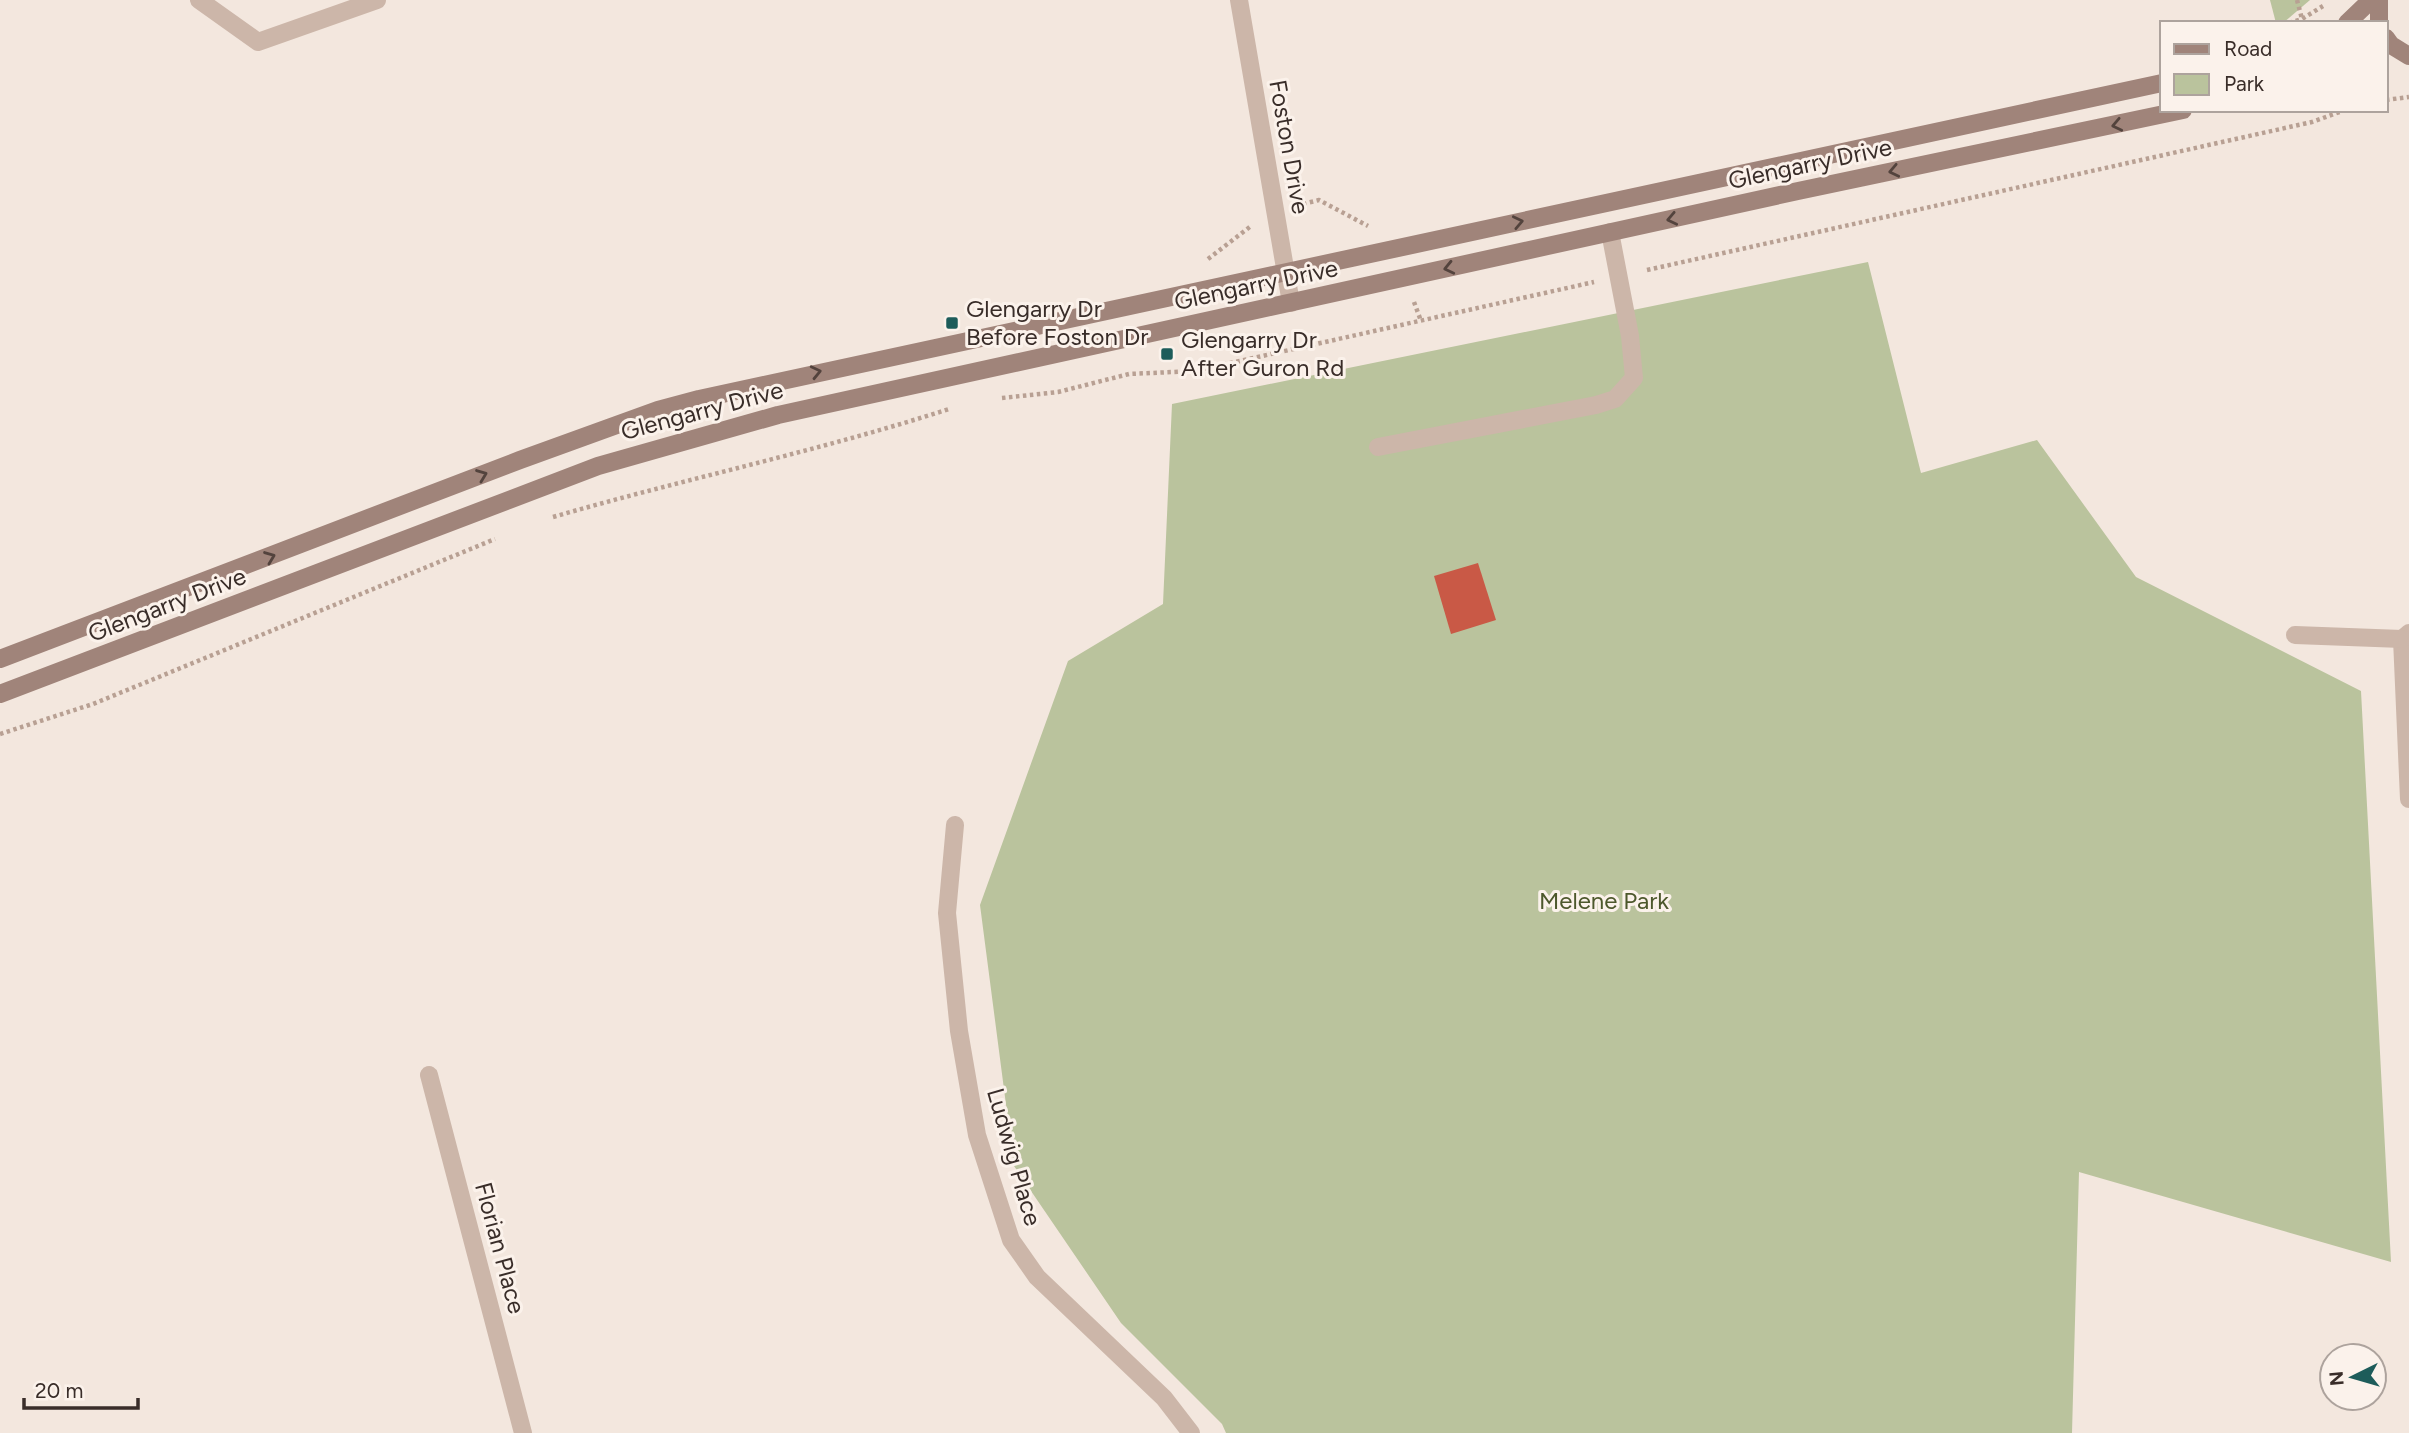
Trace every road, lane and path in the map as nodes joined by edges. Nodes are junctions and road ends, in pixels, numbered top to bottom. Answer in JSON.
{"nodes":[{"id":1,"x":199,"y":0,"type":"edge"},
{"id":2,"x":377,"y":0,"type":"edge"},
{"id":3,"x":1239,"y":0,"type":"edge"},
{"id":4,"x":2297,"y":0,"type":"edge"},
{"id":5,"x":2332,"y":0,"type":"edge"},
{"id":6,"x":2371,"y":0,"type":"edge"},
{"id":7,"x":2379,"y":0,"type":"edge"},
{"id":8,"x":2302,"y":19,"type":"junction"},
{"id":9,"x":2296,"y":21,"type":"edge"},
{"id":10,"x":2349,"y":21,"type":"edge"},
{"id":11,"x":2379,"y":21,"type":"edge"},
{"id":12,"x":2388,"y":41,"type":"edge"},
{"id":13,"x":2399,"y":56,"type":"edge"},
{"id":14,"x":2160,"y":83,"type":"edge"},
{"id":15,"x":2409,"y":97,"type":"edge"},
{"id":16,"x":2388,"y":100,"type":"edge"},
{"id":17,"x":2174,"y":112,"type":"edge"},
{"id":18,"x":2339,"y":112,"type":"edge"},
{"id":19,"x":1610,"y":232,"type":"junction"},
{"id":20,"x":1286,"y":272,"type":"junction"},
{"id":21,"x":1617,"y":277,"type":"junction"},
{"id":22,"x":1291,"y":303,"type":"junction"},
{"id":23,"x":991,"y":399,"type":"dead end"},
{"id":24,"x":953,"y":408,"type":"dead end"},
{"id":25,"x":1378,"y":447,"type":"dead end"},
{"id":26,"x":542,"y":520,"type":"dead end"},
{"id":27,"x":503,"y":536,"type":"dead end"},
{"id":28,"x":2295,"y":635,"type":"dead end"},
{"id":29,"x":2406,"y":636,"type":"edge"},
{"id":30,"x":0,"y":659,"type":"edge"},
{"id":31,"x":0,"y":694,"type":"edge"},
{"id":32,"x":0,"y":734,"type":"edge"},
{"id":33,"x":2409,"y":799,"type":"edge"},
{"id":34,"x":955,"y":825,"type":"dead end"},
{"id":35,"x":429,"y":1074,"type":"dead end"},
{"id":36,"x":523,"y":1433,"type":"edge"},
{"id":37,"x":1191,"y":1433,"type":"edge"}],
"edges":[{"from":1,"to":2,"type":"street"},
{"from":3,"to":20,"type":"street","name":"Foston Drive"},
{"from":4,"to":8,"type":"path"},
{"from":5,"to":8,"type":"path"},
{"from":6,"to":10,"type":"main road"},
{"from":7,"to":11,"type":"main road"},
{"from":8,"to":9,"type":"path"},
{"from":12,"to":13,"type":"main road"},
{"from":20,"to":14,"type":"main road","name":"Glengarry Drive","one_way":true},
{"from":15,"to":16,"type":"path"},
{"from":17,"to":19,"type":"main road","name":"Glengarry Drive","one_way":true},
{"from":18,"to":21,"type":"path"},
{"from":19,"to":21,"type":"street"},
{"from":19,"to":22,"type":"main road","name":"Glengarry Drive","one_way":true},
{"from":20,"to":22,"type":"street","name":"Foston Drive"},
{"from":30,"to":20,"type":"main road","name":"Glengarry Drive","one_way":true},
{"from":21,"to":23,"type":"path"},
{"from":21,"to":25,"type":"street"},
{"from":22,"to":31,"type":"main road","name":"Glengarry Drive"},
{"from":24,"to":26,"type":"path"},
{"from":27,"to":32,"type":"path"},
{"from":28,"to":29,"type":"street"},
{"from":29,"to":33,"type":"street"},
{"from":34,"to":37,"type":"street","name":"Ludwig Place"},
{"from":35,"to":36,"type":"street","name":"Florian Place"}]}
